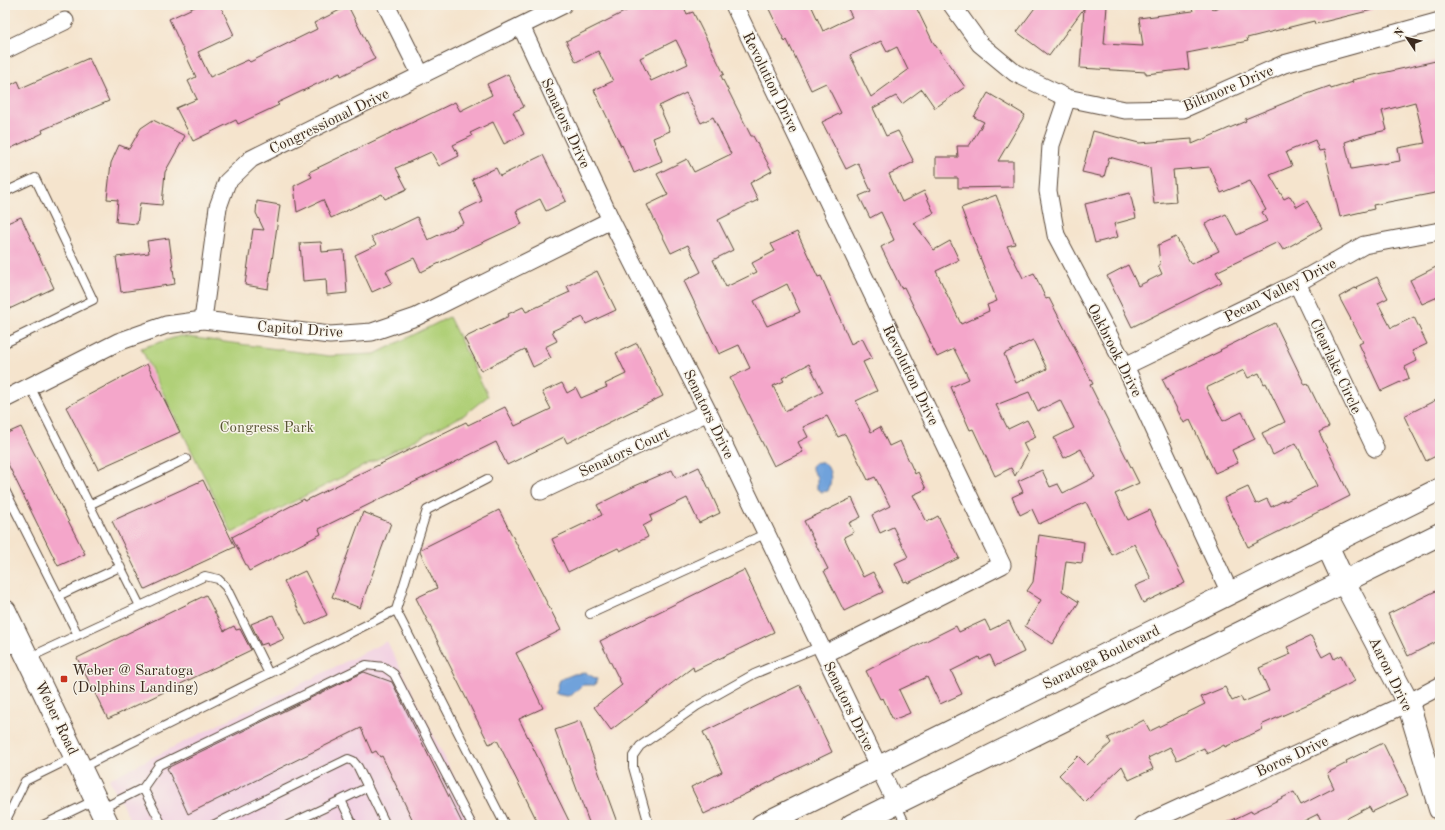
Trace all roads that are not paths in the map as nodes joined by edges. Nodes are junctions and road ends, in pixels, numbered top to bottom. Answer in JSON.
{"nodes":[{"id":1,"x":386,"y":5,"type":"edge"},
{"id":2,"x":563,"y":5,"type":"edge"},
{"id":3,"x":734,"y":5,"type":"edge"},
{"id":4,"x":952,"y":5,"type":"edge"},
{"id":5,"x":65,"y":21,"type":"dead end"},
{"id":6,"x":1440,"y":21,"type":"edge"},
{"id":7,"x":521,"y":26,"type":"junction"},
{"id":8,"x":5,"y":50,"type":"edge"},
{"id":9,"x":421,"y":75,"type":"junction"},
{"id":10,"x":1067,"y":98,"type":"junction"},
{"id":11,"x":5,"y":192,"type":"edge"},
{"id":12,"x":611,"y":220,"type":"junction"},
{"id":13,"x":1440,"y":231,"type":"edge"},
{"id":14,"x":1297,"y":283,"type":"junction"},
{"id":15,"x":203,"y":320,"type":"junction"},
{"id":16,"x":5,"y":343,"type":"edge"},
{"id":17,"x":1125,"y":366,"type":"junction"},
{"id":18,"x":30,"y":386,"type":"junction"},
{"id":19,"x":5,"y":399,"type":"edge"},
{"id":20,"x":708,"y":412,"type":"junction"},
{"id":21,"x":1375,"y":448,"type":"dead end"},
{"id":22,"x":186,"y":459,"type":"dead end"},
{"id":23,"x":487,"y":479,"type":"dead end"},
{"id":24,"x":1440,"y":489,"type":"edge"},
{"id":25,"x":5,"y":490,"type":"edge"},
{"id":26,"x":541,"y":492,"type":"dead end"},
{"id":27,"x":89,"y":505,"type":"junction"},
{"id":28,"x":767,"y":533,"type":"junction"},
{"id":29,"x":1440,"y":534,"type":"edge"},
{"id":30,"x":1327,"y":544,"type":"junction"},
{"id":31,"x":120,"y":566,"type":"junction"},
{"id":32,"x":1344,"y":582,"type":"junction"},
{"id":33,"x":1230,"y":593,"type":"junction"},
{"id":34,"x":58,"y":596,"type":"junction"},
{"id":35,"x":140,"y":606,"type":"junction"},
{"id":36,"x":396,"y":610,"type":"junction"},
{"id":37,"x":5,"y":611,"type":"edge"},
{"id":38,"x":590,"y":614,"type":"dead end"},
{"id":39,"x":78,"y":635,"type":"junction"},
{"id":40,"x":823,"y":650,"type":"junction"},
{"id":41,"x":18,"y":651,"type":"edge"},
{"id":42,"x":269,"y":674,"type":"junction"},
{"id":43,"x":1440,"y":686,"type":"edge"},
{"id":44,"x":1408,"y":703,"type":"junction"},
{"id":45,"x":78,"y":762,"type":"junction"},
{"id":46,"x":879,"y":767,"type":"junction"},
{"id":47,"x":368,"y":787,"type":"junction"},
{"id":48,"x":143,"y":788,"type":"junction"},
{"id":49,"x":341,"y":800,"type":"junction"},
{"id":50,"x":896,"y":803,"type":"junction"},
{"id":51,"x":1440,"y":809,"type":"edge"},
{"id":52,"x":102,"y":811,"type":"edge"},
{"id":53,"x":5,"y":819,"type":"edge"},
{"id":54,"x":48,"y":824,"type":"edge"},
{"id":55,"x":162,"y":825,"type":"edge"},
{"id":56,"x":213,"y":825,"type":"edge"},
{"id":57,"x":288,"y":825,"type":"edge"},
{"id":58,"x":353,"y":825,"type":"edge"},
{"id":59,"x":386,"y":825,"type":"edge"},
{"id":60,"x":472,"y":825,"type":"edge"},
{"id":61,"x":505,"y":825,"type":"edge"},
{"id":62,"x":649,"y":825,"type":"edge"},
{"id":63,"x":762,"y":825,"type":"edge"},
{"id":64,"x":852,"y":825,"type":"edge"},
{"id":65,"x":906,"y":825,"type":"edge"},
{"id":66,"x":1143,"y":825,"type":"edge"}],
"edges":[{"from":1,"to":9,"type":"street"},
{"from":2,"to":7,"type":"street","name":"Congressional Drive"},
{"from":3,"to":40,"type":"street","name":"Revolution Drive"},
{"from":4,"to":10,"type":"street","name":"Biltmore Drive"},
{"from":5,"to":8,"type":"street"},
{"from":6,"to":10,"type":"street","name":"Biltmore Drive"},
{"from":7,"to":9,"type":"street","name":"Congressional Drive"},
{"from":7,"to":12,"type":"street","name":"Senators Drive"},
{"from":9,"to":15,"type":"street","name":"Congressional Drive"},
{"from":10,"to":17,"type":"street","name":"Oakbrook Drive"},
{"from":11,"to":16,"type":"lane"},
{"from":12,"to":15,"type":"street","name":"Capitol Drive"},
{"from":12,"to":20,"type":"street","name":"Senators Drive"},
{"from":13,"to":14,"type":"street","name":"Pecan Valley Drive"},
{"from":14,"to":17,"type":"street","name":"Pecan Valley Drive"},
{"from":14,"to":21,"type":"street","name":"Clearlake Circle"},
{"from":15,"to":18,"type":"street","name":"Capitol Drive"},
{"from":17,"to":33,"type":"street","name":"Oakbrook Drive"},
{"from":18,"to":19,"type":"street","name":"Capitol Drive"},
{"from":18,"to":27,"type":"lane"},
{"from":20,"to":26,"type":"street","name":"Senators Court"},
{"from":20,"to":28,"type":"street","name":"Senators Drive"},
{"from":22,"to":27,"type":"lane"},
{"from":23,"to":36,"type":"lane"},
{"from":24,"to":30,"type":"main road","name":"Saratoga Boulevard"},
{"from":25,"to":34,"type":"lane"},
{"from":27,"to":31,"type":"lane"},
{"from":28,"to":38,"type":"lane"},
{"from":28,"to":40,"type":"street","name":"Senators Drive"},
{"from":29,"to":32,"type":"main road"},
{"from":30,"to":32,"type":"main road","name":"Aaron Drive"},
{"from":30,"to":33,"type":"main road","name":"Saratoga Boulevard"},
{"from":31,"to":34,"type":"lane"},
{"from":31,"to":35,"type":"lane"},
{"from":32,"to":44,"type":"main road","name":"Aaron Drive"},
{"from":32,"to":50,"type":"main road"},
{"from":33,"to":46,"type":"main road","name":"Saratoga Boulevard"},
{"from":34,"to":39,"type":"lane"},
{"from":35,"to":39,"type":"lane"},
{"from":35,"to":42,"type":"lane"},
{"from":36,"to":42,"type":"lane"},
{"from":36,"to":61,"type":"lane"},
{"from":37,"to":41,"type":"main road","name":"Weber Road"},
{"from":39,"to":41,"type":"lane"},
{"from":40,"to":46,"type":"street","name":"Senators Drive"},
{"from":40,"to":62,"type":"lane"},
{"from":41,"to":45,"type":"main road","name":"Weber Road"},
{"from":42,"to":45,"type":"lane"},
{"from":43,"to":44,"type":"street","name":"Boros Drive"},
{"from":44,"to":51,"type":"main road","name":"Aaron Drive"},
{"from":44,"to":66,"type":"street","name":"Boros Drive"},
{"from":45,"to":52,"type":"main road","name":"Weber Road"},
{"from":45,"to":53,"type":"lane"},
{"from":46,"to":50,"type":"street","name":"Senators Drive"},
{"from":46,"to":63,"type":"main road","name":"Saratoga Boulevard"},
{"from":47,"to":49,"type":"lane"},
{"from":47,"to":56,"type":"lane"},
{"from":47,"to":59,"type":"lane"},
{"from":48,"to":52,"type":"lane"},
{"from":48,"to":55,"type":"lane"},
{"from":48,"to":60,"type":"lane"},
{"from":49,"to":57,"type":"lane"},
{"from":49,"to":58,"type":"lane"},
{"from":50,"to":64,"type":"main road"},
{"from":50,"to":65,"type":"lane"},
{"from":52,"to":54,"type":"lane"}]}
